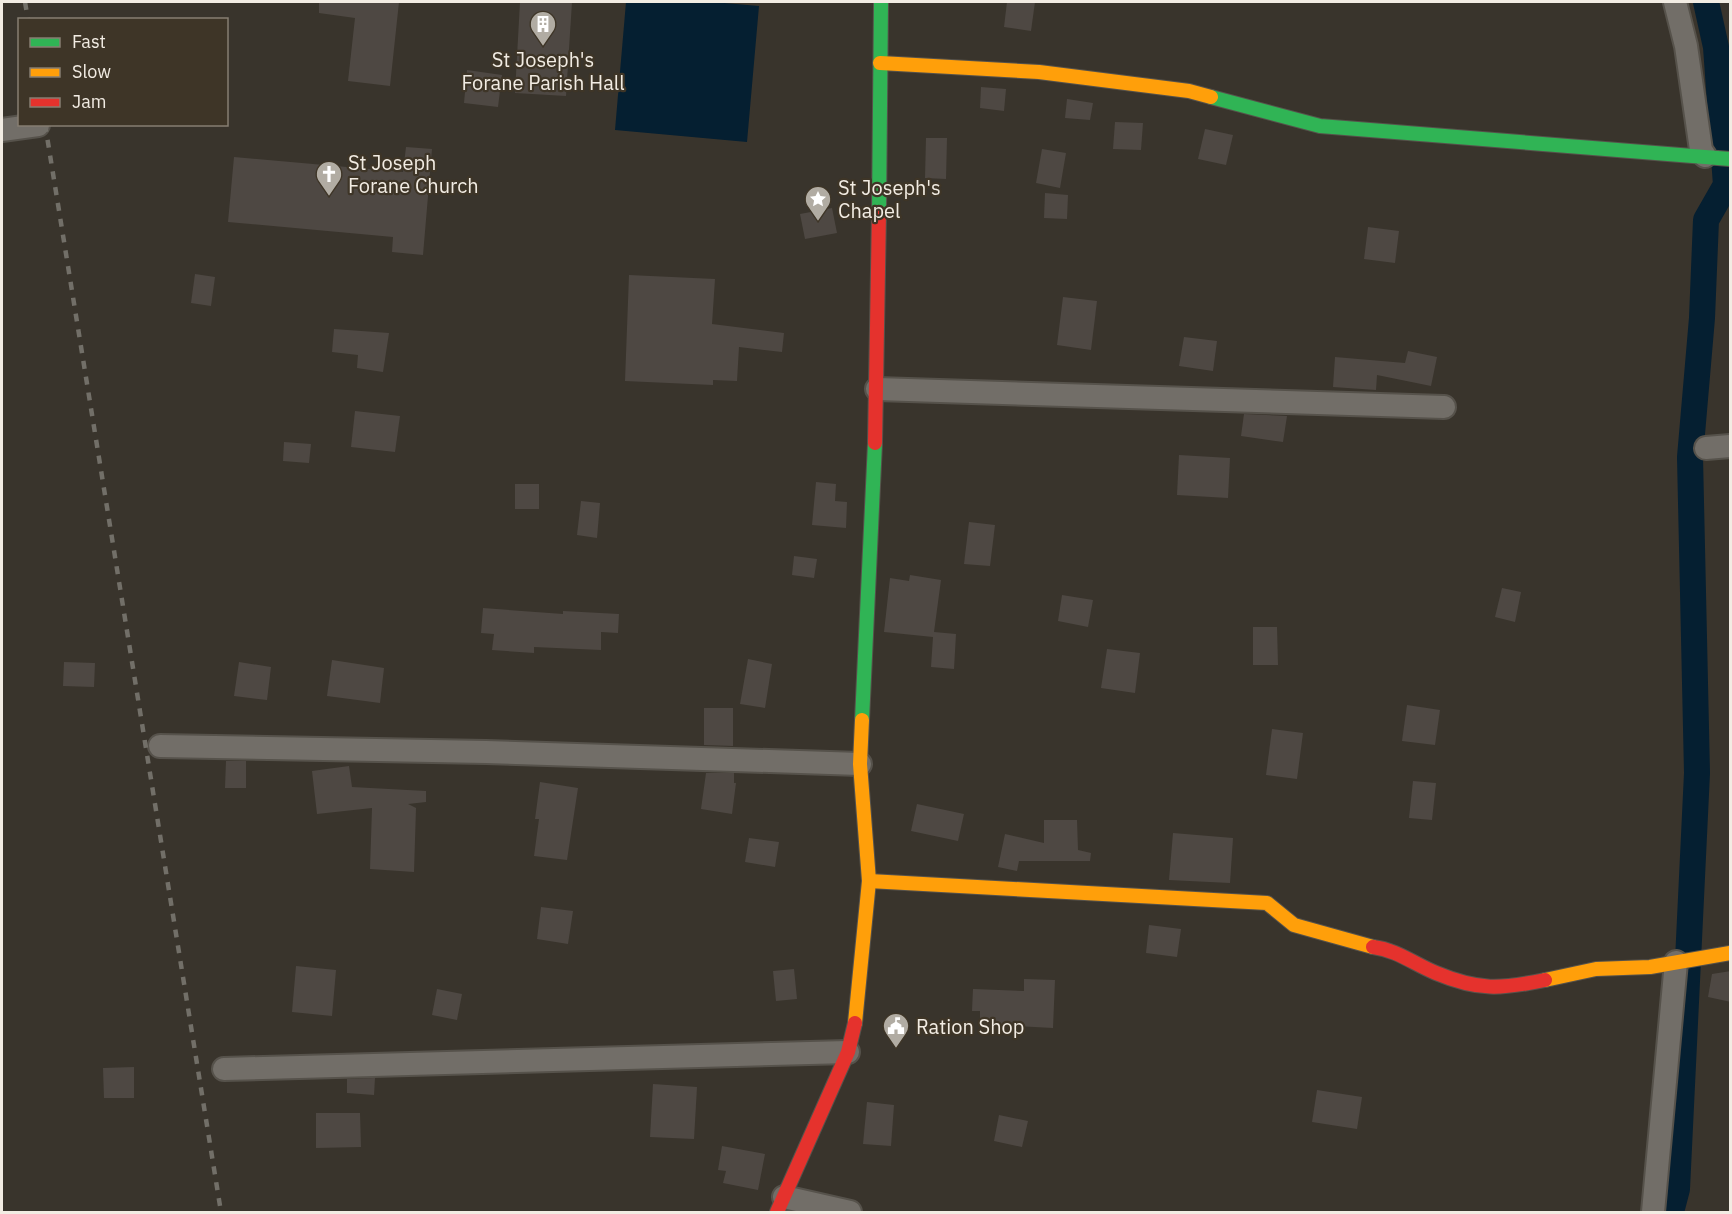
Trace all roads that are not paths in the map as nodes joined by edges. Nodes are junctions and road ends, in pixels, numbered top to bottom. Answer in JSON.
{"nodes":[{"id":1,"x":881,"y":2,"type":"edge"},
{"id":2,"x":1676,"y":2,"type":"edge"},
{"id":3,"x":880,"y":63,"type":"junction"},
{"id":4,"x":29,"y":126,"type":"edge"},
{"id":5,"x":2,"y":129,"type":"edge"},
{"id":6,"x":1697,"y":147,"type":"junction"},
{"id":7,"x":1731,"y":159,"type":"edge"},
{"id":8,"x":877,"y":389,"type":"junction"},
{"id":9,"x":1444,"y":407,"type":"dead end"},
{"id":10,"x":160,"y":746,"type":"dead end"},
{"id":11,"x":860,"y":764,"type":"junction"},
{"id":12,"x":869,"y":881,"type":"junction"},
{"id":13,"x":1731,"y":953,"type":"edge"},
{"id":14,"x":1690,"y":960,"type":"junction"},
{"id":15,"x":848,"y":1052,"type":"junction"},
{"id":16,"x":224,"y":1069,"type":"dead end"},
{"id":17,"x":780,"y":1205,"type":"edge"},
{"id":18,"x":850,"y":1212,"type":"edge"},
{"id":19,"x":1653,"y":1212,"type":"edge"}],
"edges":[{"from":1,"to":3,"type":"street"},
{"from":2,"to":6,"type":"street"},
{"from":3,"to":6,"type":"street"},
{"from":3,"to":8,"type":"street"},
{"from":4,"to":5,"type":"street"},
{"from":6,"to":7,"type":"street"},
{"from":8,"to":9,"type":"street"},
{"from":8,"to":11,"type":"street"},
{"from":10,"to":11,"type":"street"},
{"from":11,"to":12,"type":"street"},
{"from":12,"to":14,"type":"street"},
{"from":12,"to":15,"type":"street"},
{"from":13,"to":14,"type":"street"},
{"from":14,"to":19,"type":"street"},
{"from":15,"to":16,"type":"street"},
{"from":15,"to":17,"type":"street"},
{"from":17,"to":18,"type":"street"}]}
